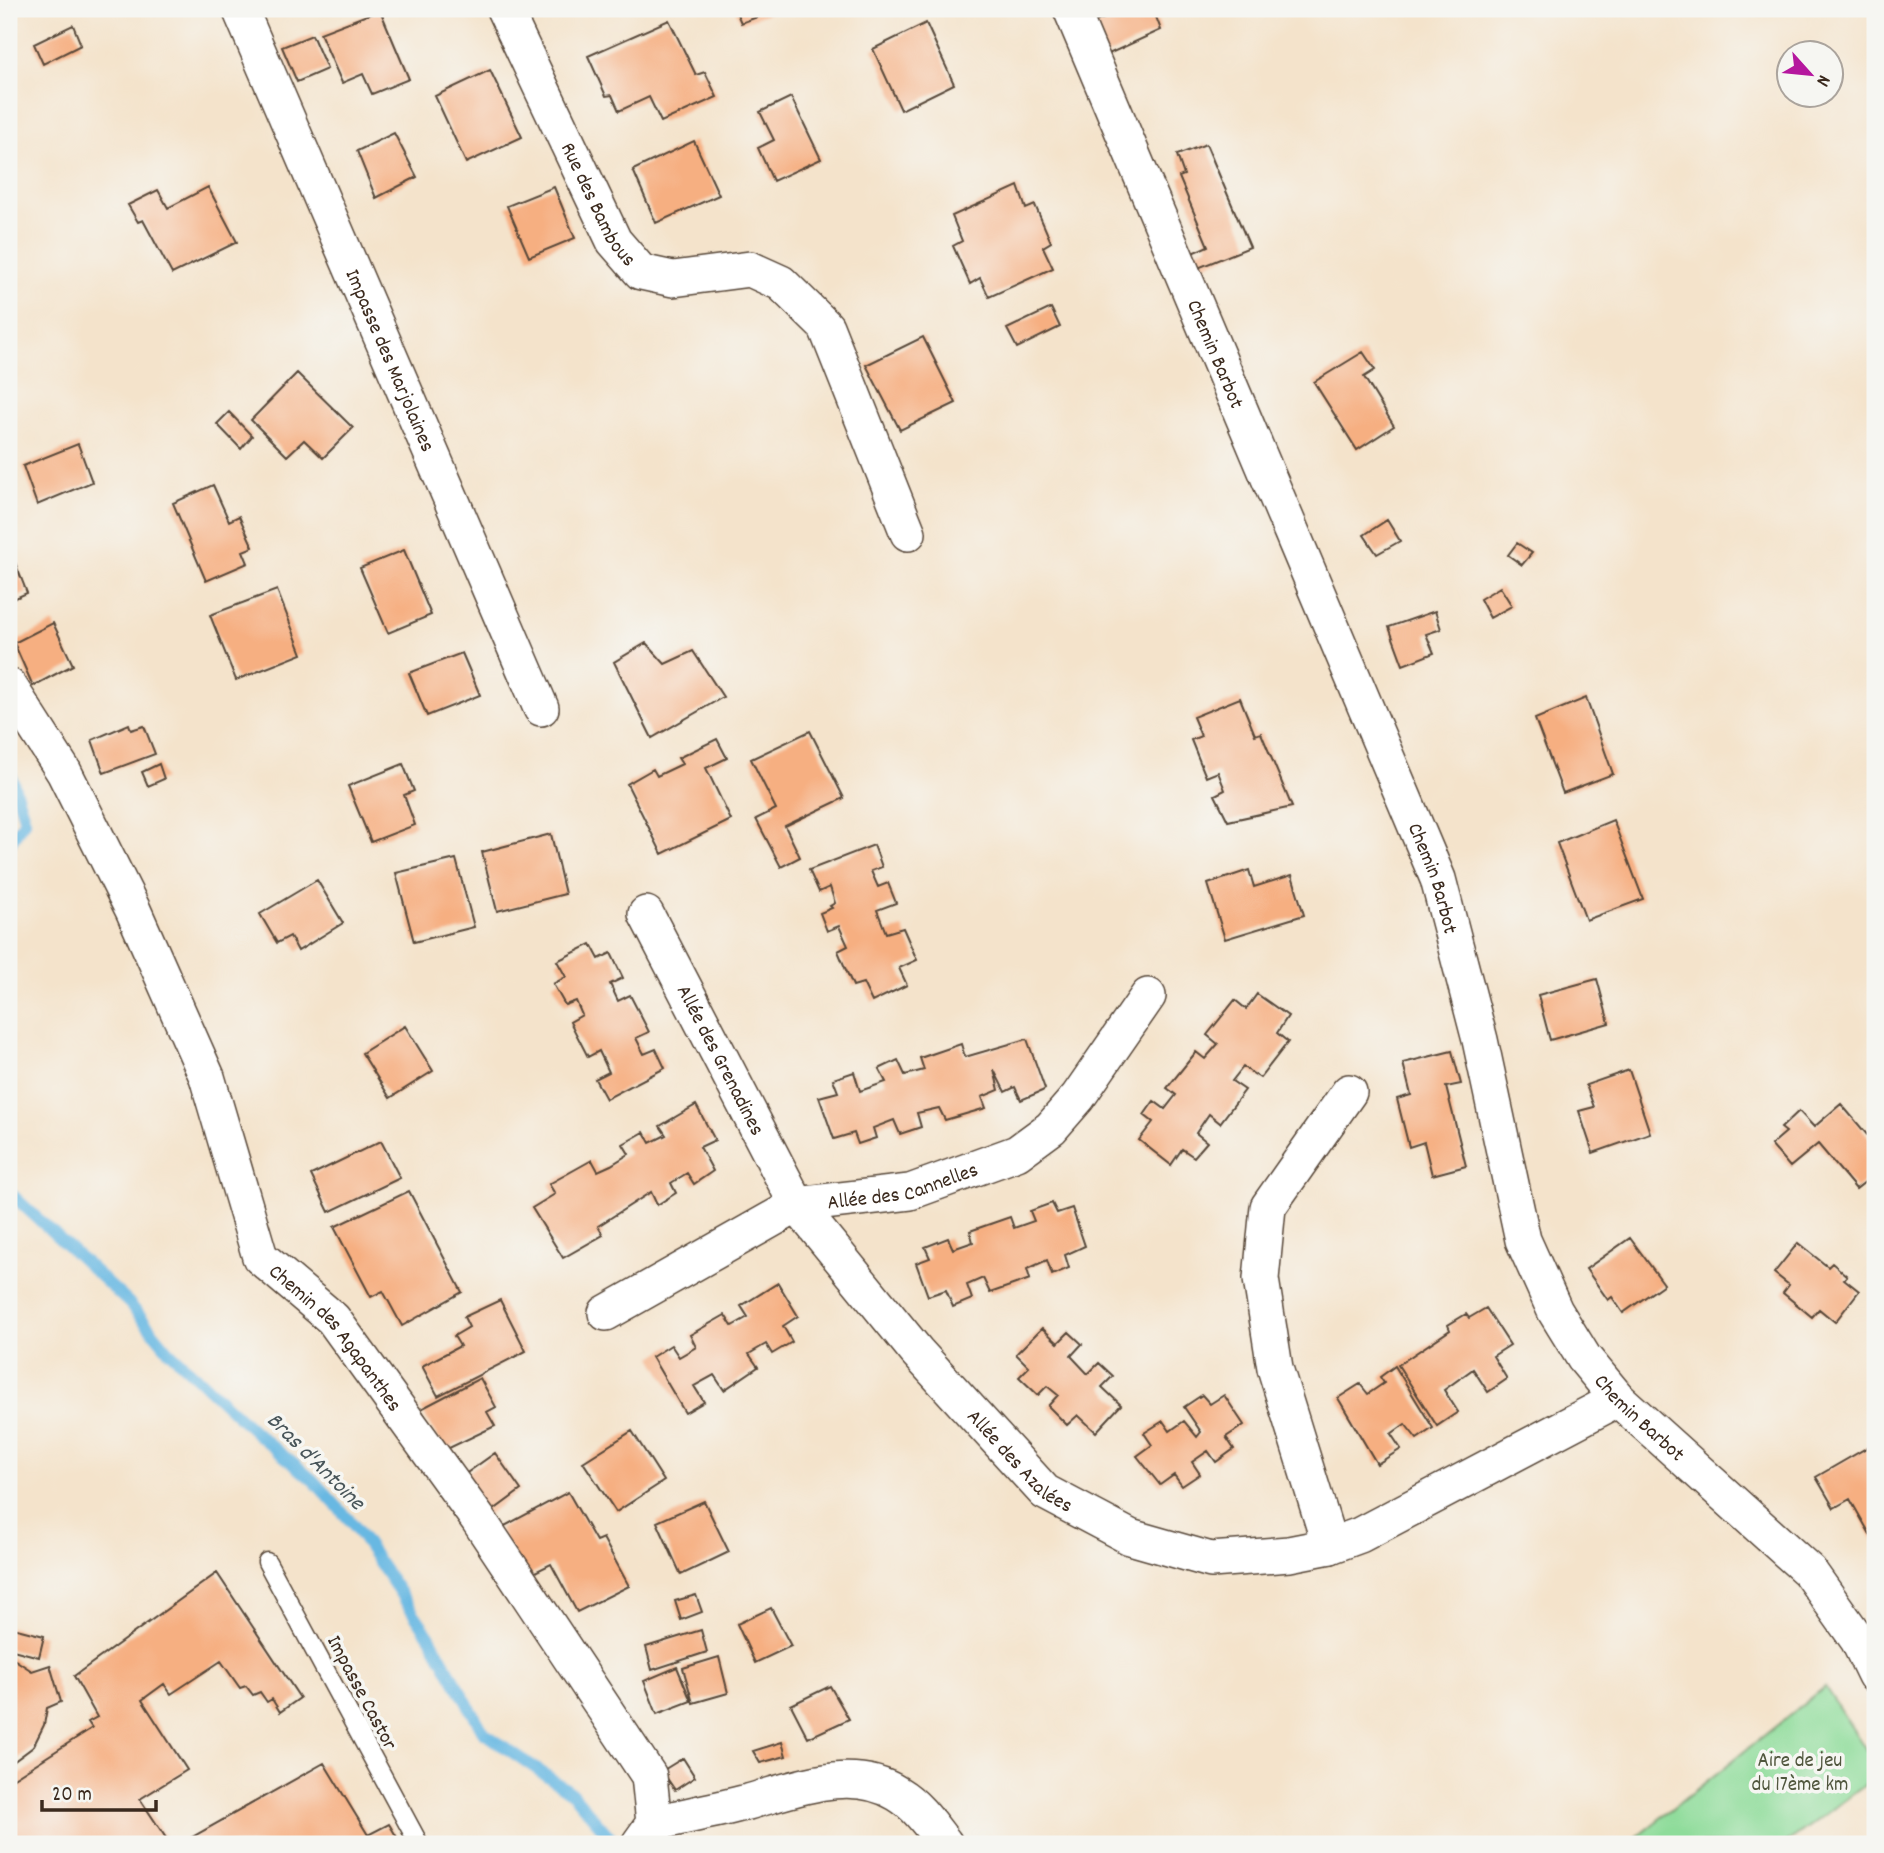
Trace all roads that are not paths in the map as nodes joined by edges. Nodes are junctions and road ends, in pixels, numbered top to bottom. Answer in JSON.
{"nodes":[{"id":1,"x":240,"y":9,"type":"edge"},
{"id":2,"x":504,"y":9,"type":"edge"},
{"id":3,"x":1071,"y":9,"type":"edge"},
{"id":4,"x":908,"y":533,"type":"dead end"},
{"id":5,"x":9,"y":686,"type":"edge"},
{"id":6,"x":541,"y":708,"type":"dead end"},
{"id":7,"x":646,"y":914,"type":"dead end"},
{"id":8,"x":1148,"y":996,"type":"dead end"},
{"id":9,"x":1349,"y":1092,"type":"dead end"},
{"id":10,"x":797,"y":1205,"type":"junction"},
{"id":11,"x":606,"y":1313,"type":"dead end"},
{"id":12,"x":1618,"y":1399,"type":"junction"},
{"id":13,"x":1330,"y":1546,"type":"junction"},
{"id":14,"x":267,"y":1562,"type":"dead end"},
{"id":15,"x":1875,"y":1675,"type":"edge"},
{"id":16,"x":646,"y":1834,"type":"edge"},
{"id":17,"x":419,"y":1844,"type":"edge"},
{"id":18,"x":945,"y":1844,"type":"edge"}],
"edges":[{"from":1,"to":6,"type":"street","name":"Impasse des Marjolaines"},
{"from":2,"to":4,"type":"street","name":"Rue des Bambous"},
{"from":3,"to":12,"type":"street","name":"Chemin Barbot"},
{"from":5,"to":16,"type":"street","name":"Chemin des Agapanthes"},
{"from":7,"to":10,"type":"street","name":"Allée des Grenadines"},
{"from":8,"to":10,"type":"street","name":"Allée des Cannelles"},
{"from":9,"to":13,"type":"street"},
{"from":10,"to":11,"type":"street","name":"Allée des Cannelles"},
{"from":10,"to":13,"type":"street","name":"Allée des Azalées"},
{"from":12,"to":13,"type":"street","name":"Allée des Azalées"},
{"from":12,"to":15,"type":"street","name":"Chemin Barbot"},
{"from":14,"to":17,"type":"lane","name":"Impasse Castor"},
{"from":16,"to":18,"type":"street"}]}
